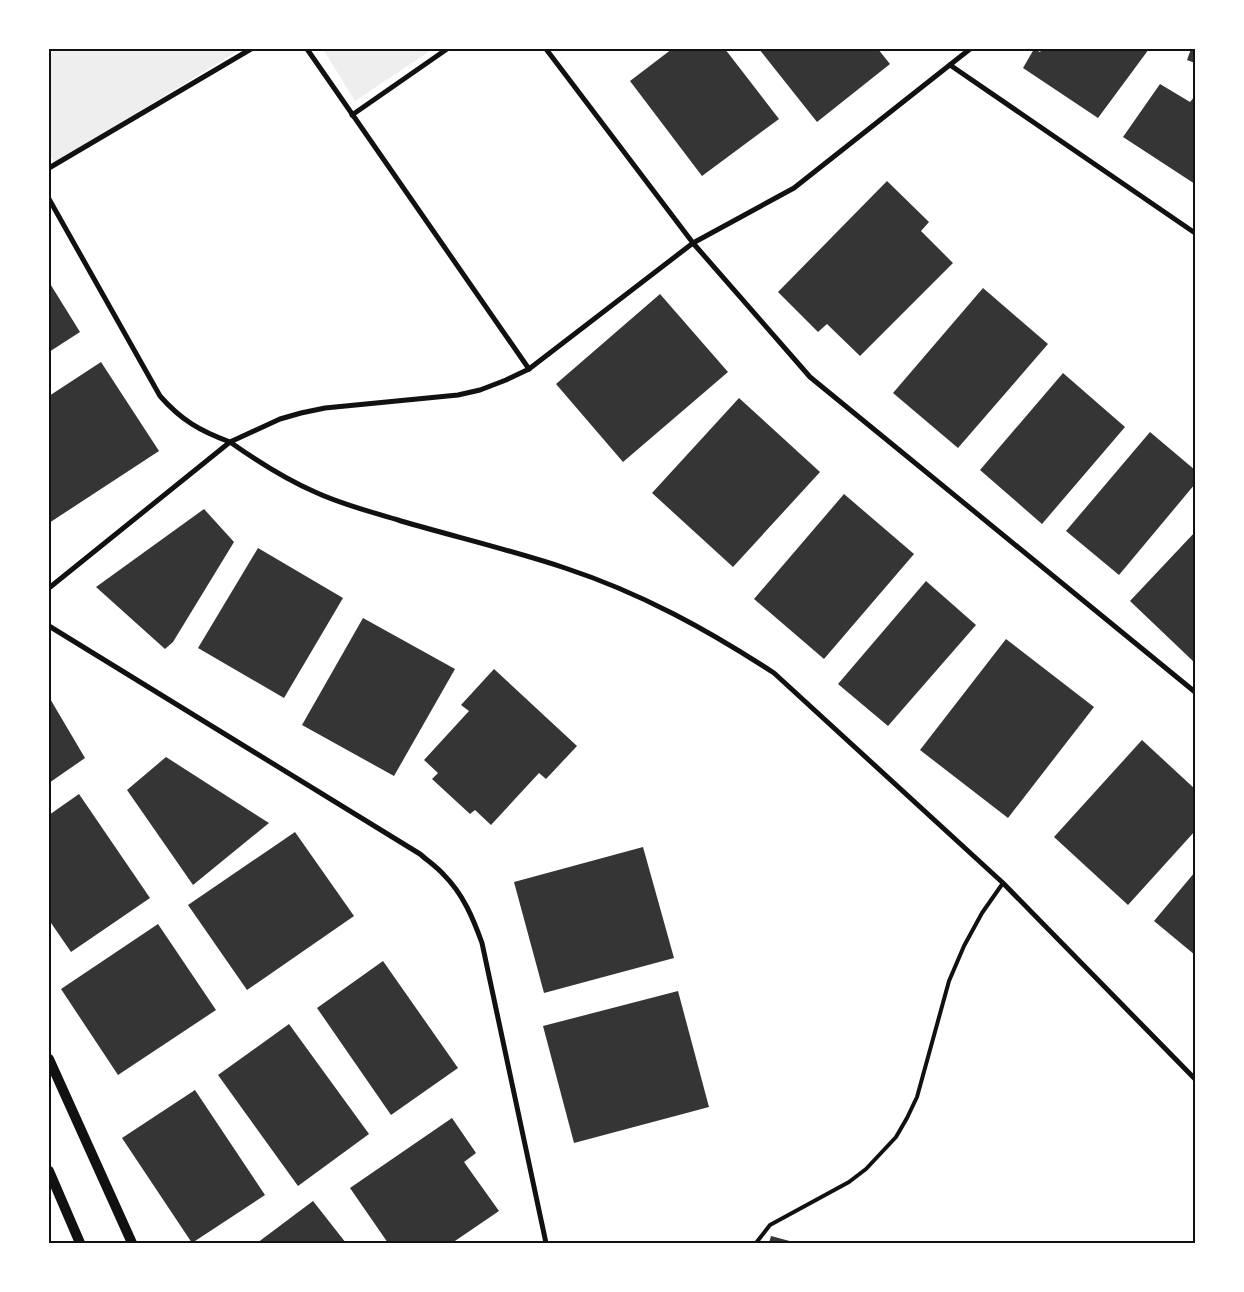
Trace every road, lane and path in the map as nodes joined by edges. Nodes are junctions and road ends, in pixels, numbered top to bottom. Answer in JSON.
{"nodes":[{"id":1,"x":251,"y":49,"type":"edge"},
{"id":2,"x":307,"y":49,"type":"edge"},
{"id":3,"x":447,"y":49,"type":"edge"},
{"id":4,"x":546,"y":49,"type":"edge"},
{"id":5,"x":970,"y":49,"type":"edge"},
{"id":6,"x":950,"y":65,"type":"junction"},
{"id":7,"x":352,"y":115,"type":"junction"},
{"id":8,"x":49,"y":168,"type":"edge"},
{"id":9,"x":49,"y":199,"type":"edge"},
{"id":10,"x":1195,"y":233,"type":"edge"},
{"id":11,"x":693,"y":243,"type":"junction"},
{"id":12,"x":529,"y":369,"type":"junction"},
{"id":13,"x":230,"y":442,"type":"junction"},
{"id":14,"x":49,"y":588,"type":"edge"},
{"id":15,"x":49,"y":626,"type":"edge"},
{"id":16,"x":1195,"y":692,"type":"edge"},
{"id":17,"x":1003,"y":883,"type":"junction"},
{"id":18,"x":49,"y":1059,"type":"edge"},
{"id":19,"x":1195,"y":1079,"type":"edge"},
{"id":20,"x":49,"y":1171,"type":"edge"},
{"id":21,"x":80,"y":1243,"type":"edge"},
{"id":22,"x":132,"y":1243,"type":"edge"},
{"id":23,"x":546,"y":1243,"type":"edge"},
{"id":24,"x":756,"y":1243,"type":"edge"}],
"edges":[{"from":1,"to":8,"type":"street"},
{"from":2,"to":7,"type":"street"},
{"from":3,"to":7,"type":"street"},
{"from":4,"to":11,"type":"street"},
{"from":5,"to":6,"type":"street"},
{"from":6,"to":10,"type":"street"},
{"from":6,"to":11,"type":"street"},
{"from":7,"to":12,"type":"street"},
{"from":9,"to":13,"type":"street"},
{"from":11,"to":12,"type":"street"},
{"from":11,"to":16,"type":"street"},
{"from":12,"to":13,"type":"street"},
{"from":13,"to":14,"type":"street"},
{"from":13,"to":17,"type":"street"},
{"from":15,"to":23,"type":"street"},
{"from":17,"to":19,"type":"street"},
{"from":17,"to":24,"type":"lane"},
{"from":18,"to":22,"type":"main road"},
{"from":20,"to":21,"type":"main road"}]}
